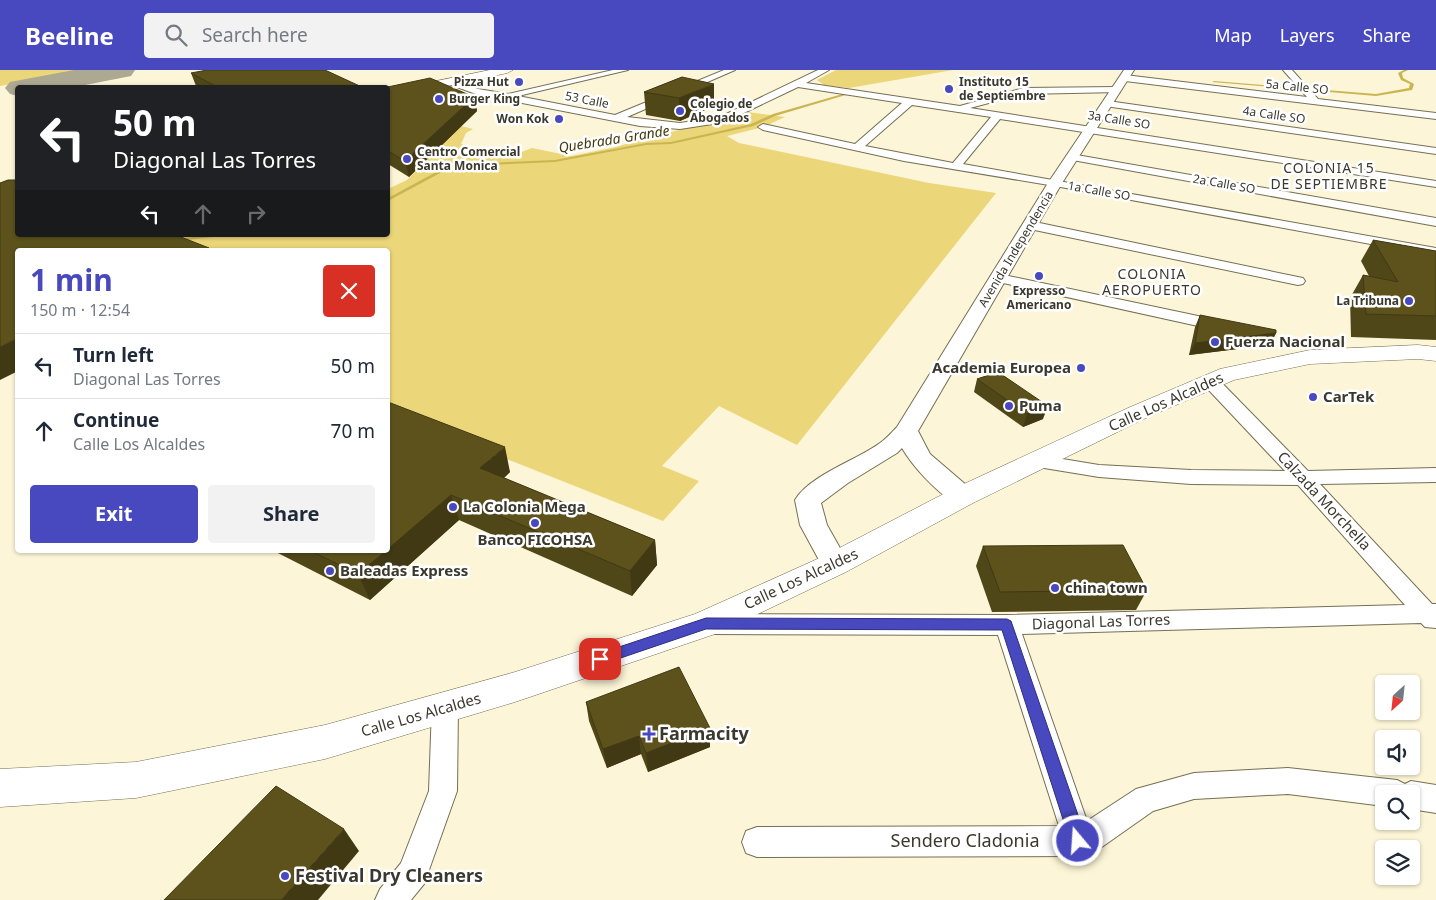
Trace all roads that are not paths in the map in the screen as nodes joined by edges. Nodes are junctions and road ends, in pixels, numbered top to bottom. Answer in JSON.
{"nodes":[{"id":1,"x":484,"y":70,"type":"edge"},
{"id":2,"x":507,"y":70,"type":"edge"},
{"id":3,"x":624,"y":70,"type":"edge"},
{"id":4,"x":730,"y":70,"type":"edge"},
{"id":5,"x":825,"y":70,"type":"edge"},
{"id":6,"x":1286,"y":70,"type":"edge"},
{"id":7,"x":1127,"y":74,"type":"edge"},
{"id":8,"x":447,"y":82,"type":"junction"},
{"id":9,"x":798,"y":84,"type":"junction"},
{"id":10,"x":390,"y":90,"type":"edge"},
{"id":11,"x":1117,"y":90,"type":"junction"},
{"id":12,"x":476,"y":91,"type":"junction"},
{"id":13,"x":405,"y":92,"type":"junction"},
{"id":14,"x":390,"y":95,"type":"edge"},
{"id":15,"x":505,"y":97,"type":"junction"},
{"id":16,"x":1315,"y":101,"type":"junction"},
{"id":17,"x":909,"y":102,"type":"junction"},
{"id":18,"x":1108,"y":104,"type":"junction"},
{"id":19,"x":957,"y":109,"type":"junction"},
{"id":20,"x":998,"y":116,"type":"junction"},
{"id":21,"x":1436,"y":116,"type":"edge"},
{"id":22,"x":617,"y":118,"type":"junction"},
{"id":23,"x":763,"y":127,"type":"dead end"},
{"id":24,"x":1091,"y":129,"type":"junction"},
{"id":25,"x":857,"y":148,"type":"junction"},
{"id":26,"x":1436,"y":151,"type":"edge"},
{"id":27,"x":1071,"y":158,"type":"junction"},
{"id":28,"x":955,"y":166,"type":"junction"},
{"id":29,"x":1055,"y":183,"type":"junction"},
{"id":30,"x":1436,"y":184,"type":"edge"},
{"id":31,"x":1436,"y":222,"type":"edge"},
{"id":32,"x":1030,"y":225,"type":"junction"},
{"id":33,"x":1436,"y":252,"type":"edge"},
{"id":34,"x":999,"y":278,"type":"junction"},
{"id":35,"x":1298,"y":281,"type":"dead end"},
{"id":36,"x":1198,"y":321,"type":"edge"},
{"id":37,"x":1436,"y":354,"type":"edge"},
{"id":38,"x":1210,"y":381,"type":"junction"},
{"id":39,"x":906,"y":430,"type":"junction"},
{"id":40,"x":1038,"y":462,"type":"junction"},
{"id":41,"x":1436,"y":475,"type":"edge"},
{"id":42,"x":1303,"y":478,"type":"junction"},
{"id":43,"x":963,"y":496,"type":"junction"},
{"id":44,"x":835,"y":564,"type":"junction"},
{"id":45,"x":1433,"y":616,"type":"edge"},
{"id":46,"x":706,"y":624,"type":"junction"},
{"id":47,"x":1007,"y":625,"type":"junction"},
{"id":48,"x":444,"y":707,"type":"junction"},
{"id":49,"x":0,"y":788,"type":"edge"},
{"id":50,"x":1375,"y":791,"type":"edge"},
{"id":51,"x":1420,"y":797,"type":"edge"},
{"id":52,"x":1436,"y":799,"type":"edge"},
{"id":53,"x":1078,"y":841,"type":"junction"},
{"id":54,"x":757,"y":842,"type":"dead end"},
{"id":55,"x":391,"y":900,"type":"edge"}],
"edges":[{"from":1,"to":10,"type":"main road"},
{"from":2,"to":8,"type":"main road"},
{"from":3,"to":15,"type":"street"},
{"from":4,"to":22,"type":"street"},
{"from":5,"to":9,"type":"street","name":"53 Calle"},
{"from":6,"to":16,"type":"street"},
{"from":7,"to":11,"type":"street","name":"Avenida Independencia"},
{"from":7,"to":16,"type":"street","name":"5a Calle SO"},
{"from":8,"to":12,"type":"street","name":"53 Calle"},
{"from":8,"to":13,"type":"main road"},
{"from":9,"to":17,"type":"street","name":"3a Calle SO"},
{"from":9,"to":22,"type":"street","name":"53 Calle"},
{"from":11,"to":18,"type":"street","name":"Avenida Independencia"},
{"from":11,"to":19,"type":"street"},
{"from":12,"to":13,"type":"street","name":"53 Calle"},
{"from":12,"to":15,"type":"street","name":"53 Calle"},
{"from":13,"to":14,"type":"main road"},
{"from":15,"to":22,"type":"street","name":"53 Calle"},
{"from":16,"to":21,"type":"street","name":"5a Calle SO"},
{"from":17,"to":19,"type":"street","name":"3a Calle SO"},
{"from":17,"to":25,"type":"street"},
{"from":18,"to":24,"type":"street","name":"Avenida Independencia"},
{"from":18,"to":26,"type":"street","name":"4a Calle SO"},
{"from":19,"to":20,"type":"street","name":"3a Calle SO"},
{"from":20,"to":24,"type":"street","name":"3a Calle SO"},
{"from":20,"to":28,"type":"street"},
{"from":23,"to":25,"type":"street","name":"1a Calle SO"},
{"from":24,"to":27,"type":"street","name":"Avenida Independencia"},
{"from":24,"to":30,"type":"street","name":"3a Calle SO"},
{"from":25,"to":28,"type":"street","name":"1a Calle SO"},
{"from":27,"to":29,"type":"street","name":"Avenida Independencia"},
{"from":27,"to":31,"type":"street","name":"2a Calle SO"},
{"from":28,"to":29,"type":"street","name":"1a Calle SO"},
{"from":29,"to":32,"type":"street","name":"Avenida Independencia"},
{"from":29,"to":33,"type":"street","name":"1a Calle SO"},
{"from":32,"to":34,"type":"street","name":"Avenida Independencia"},
{"from":32,"to":35,"type":"street"},
{"from":34,"to":36,"type":"street"},
{"from":34,"to":39,"type":"street","name":"Avenida Independencia"},
{"from":37,"to":38,"type":"main road","name":"Calle Los Alcaldes"},
{"from":38,"to":40,"type":"main road","name":"Calle Los Alcaldes"},
{"from":38,"to":42,"type":"street","name":"Calzada Morchella"},
{"from":39,"to":43,"type":"street"},
{"from":39,"to":44,"type":"street","name":"Avenida Independencia"},
{"from":40,"to":42,"type":"street"},
{"from":40,"to":43,"type":"main road","name":"Calle Los Alcaldes"},
{"from":41,"to":42,"type":"street"},
{"from":42,"to":45,"type":"street","name":"Calzada Morchella"},
{"from":43,"to":44,"type":"main road","name":"Calle Los Alcaldes"},
{"from":44,"to":46,"type":"main road","name":"Calle Los Alcaldes"},
{"from":45,"to":47,"type":"street","name":"Diagonal Las Torres"},
{"from":46,"to":47,"type":"street","name":"Diagonal Las Torres"},
{"from":46,"to":48,"type":"main road","name":"Calle Los Alcaldes"},
{"from":47,"to":53,"type":"street"},
{"from":48,"to":49,"type":"main road","name":"Calle Los Alcaldes"},
{"from":48,"to":55,"type":"street"},
{"from":50,"to":53,"type":"street","name":"Sendero Cladonia"},
{"from":51,"to":52,"type":"street"},
{"from":53,"to":54,"type":"street","name":"Sendero Cladonia"}]}
